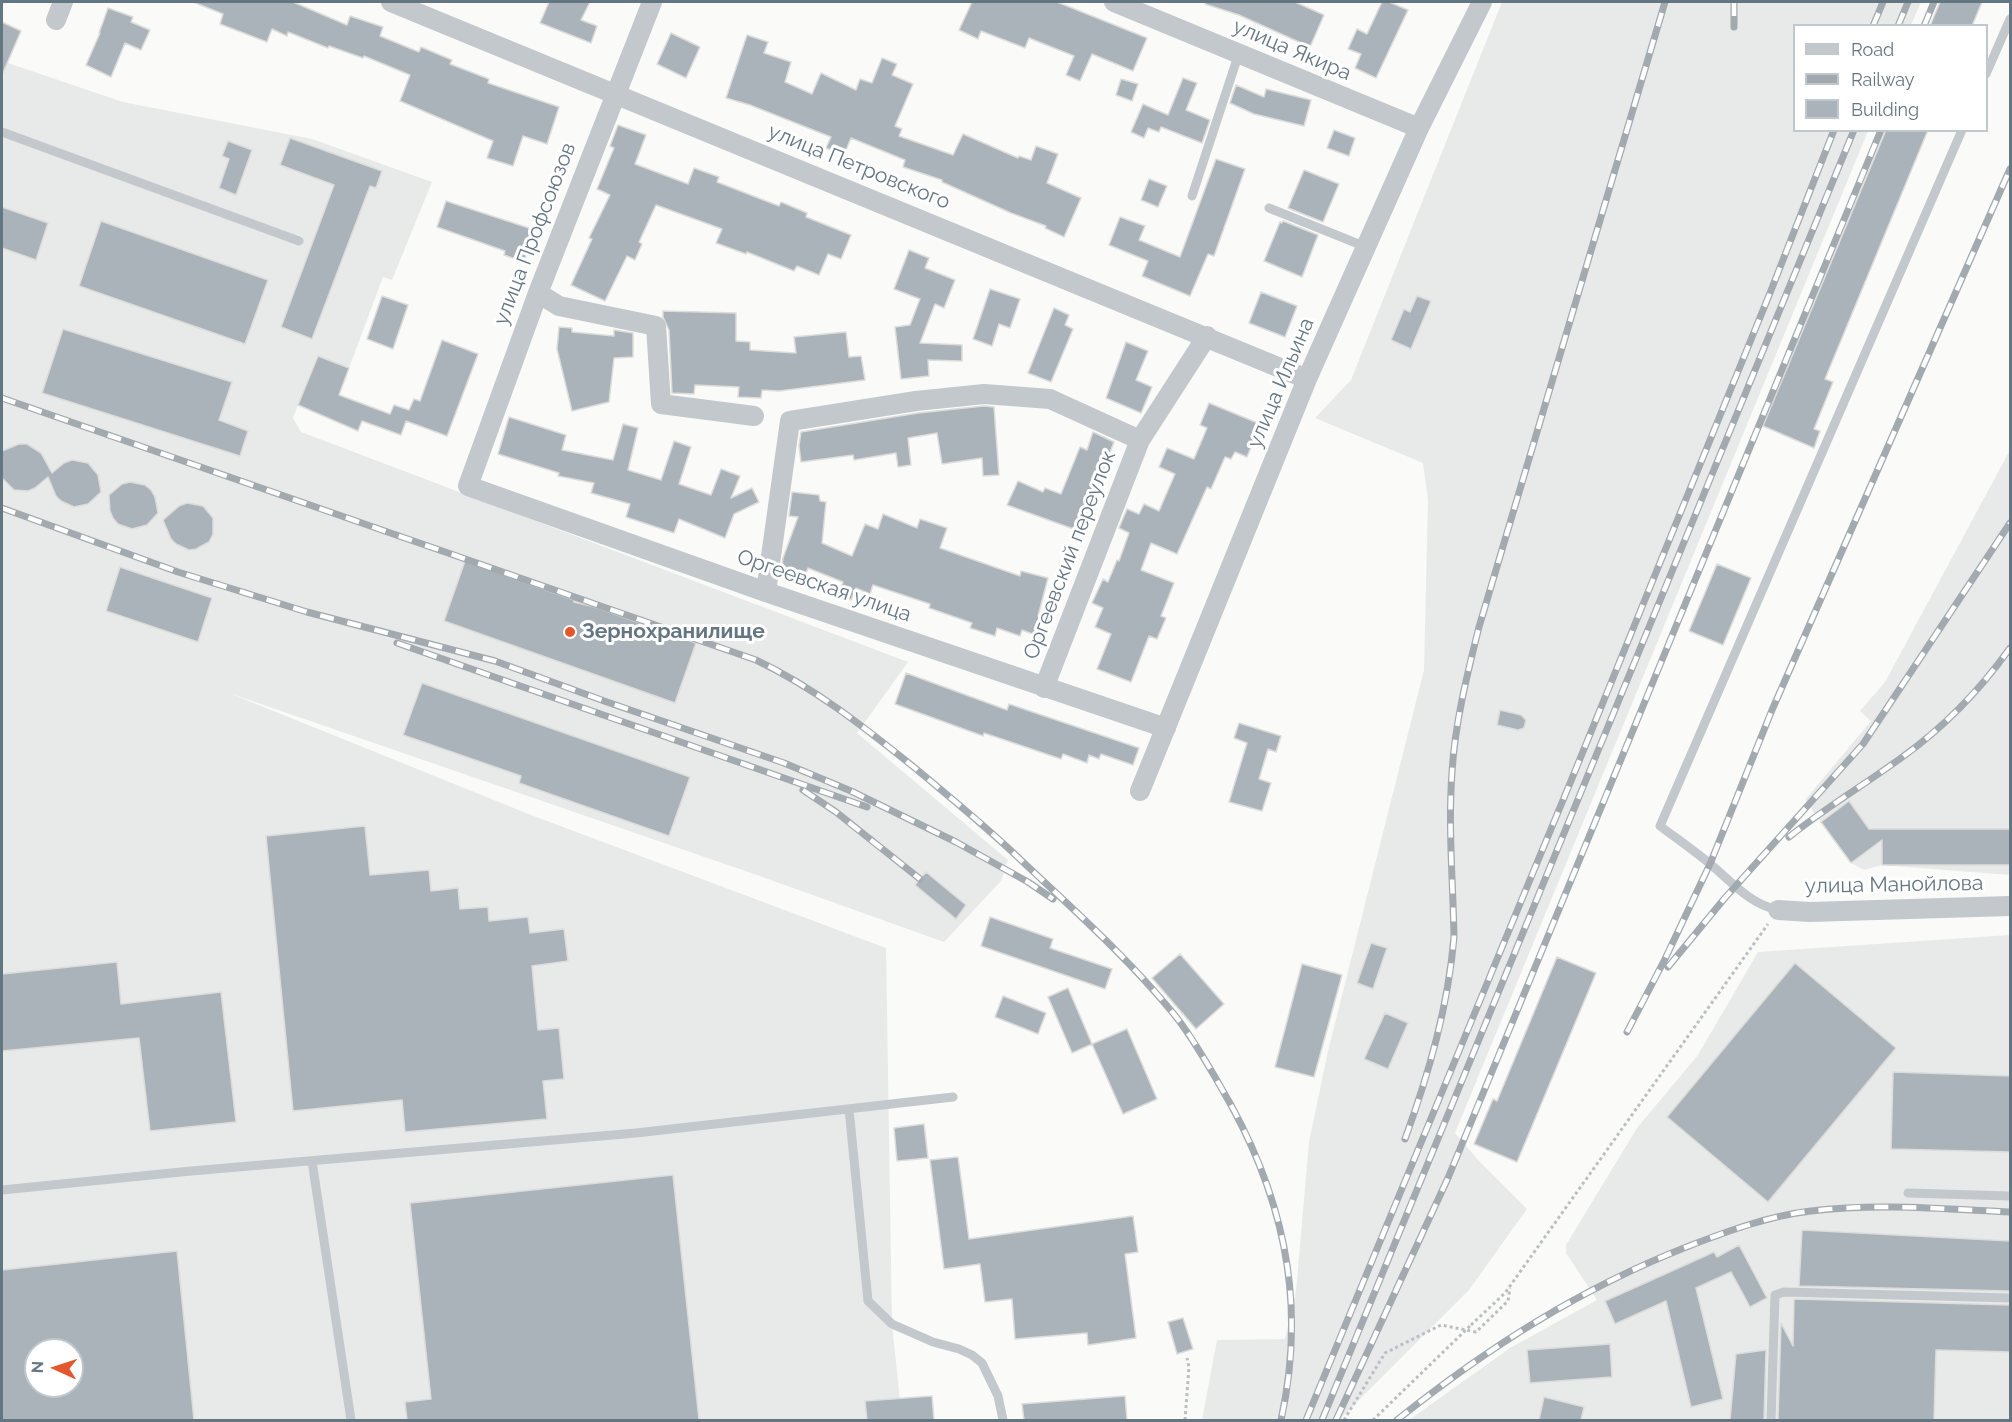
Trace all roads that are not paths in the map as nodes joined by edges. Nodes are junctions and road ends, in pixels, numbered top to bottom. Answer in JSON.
{"nodes":[{"id":1,"x":391,"y":2,"type":"edge"},
{"id":2,"x":652,"y":2,"type":"edge"},
{"id":3,"x":1114,"y":2,"type":"edge"},
{"id":4,"x":1482,"y":2,"type":"edge"},
{"id":5,"x":2010,"y":19,"type":"edge"},
{"id":6,"x":1239,"y":53,"type":"junction"},
{"id":7,"x":1988,"y":69,"type":"edge"},
{"id":8,"x":615,"y":93,"type":"junction"},
{"id":9,"x":1419,"y":128,"type":"junction"},
{"id":10,"x":2,"y":132,"type":"edge"},
{"id":11,"x":1961,"y":132,"type":"edge"},
{"id":12,"x":1191,"y":196,"type":"dead end"},
{"id":13,"x":1269,"y":208,"type":"dead end"},
{"id":14,"x":300,"y":241,"type":"dead end"},
{"id":15,"x":1366,"y":247,"type":"junction"},
{"id":16,"x":538,"y":293,"type":"junction"},
{"id":17,"x":1207,"y":336,"type":"junction"},
{"id":18,"x":1307,"y":379,"type":"junction"},
{"id":19,"x":754,"y":416,"type":"dead end"},
{"id":20,"x":1140,"y":440,"type":"junction"},
{"id":21,"x":468,"y":486,"type":"joint"},
{"id":22,"x":766,"y":592,"type":"junction"},
{"id":23,"x":1044,"y":688,"type":"junction"},
{"id":24,"x":1166,"y":728,"type":"junction"},
{"id":25,"x":1140,"y":791,"type":"dead end"},
{"id":26,"x":2010,"y":906,"type":"edge"},
{"id":27,"x":1778,"y":910,"type":"joint"},
{"id":28,"x":953,"y":1097,"type":"dead end"},
{"id":29,"x":849,"y":1109,"type":"junction"},
{"id":30,"x":312,"y":1161,"type":"junction"},
{"id":31,"x":2,"y":1190,"type":"edge"},
{"id":32,"x":1908,"y":1193,"type":"dead end"},
{"id":33,"x":2010,"y":1196,"type":"edge"},
{"id":34,"x":2010,"y":1298,"type":"edge"},
{"id":35,"x":351,"y":1420,"type":"edge"},
{"id":36,"x":1003,"y":1420,"type":"edge"},
{"id":37,"x":1771,"y":1420,"type":"edge"}],
"edges":[{"from":1,"to":8,"type":"street","name":"улица Петровского"},
{"from":2,"to":8,"type":"street","name":"улица Профсоюзов"},
{"from":3,"to":6,"type":"street","name":"улица Якира"},
{"from":4,"to":9,"type":"street","name":"улица Ильина"},
{"from":5,"to":7,"type":"lane"},
{"from":6,"to":9,"type":"street","name":"улица Якира"},
{"from":6,"to":12,"type":"lane"},
{"from":8,"to":16,"type":"street","name":"улица Профсоюзов"},
{"from":8,"to":17,"type":"street","name":"улица Петровского"},
{"from":9,"to":15,"type":"street","name":"улица Ильина"},
{"from":10,"to":14,"type":"lane"},
{"from":11,"to":27,"type":"lane"},
{"from":13,"to":15,"type":"lane"},
{"from":15,"to":18,"type":"street","name":"улица Ильина"},
{"from":16,"to":19,"type":"street"},
{"from":16,"to":21,"type":"street","name":"улица Профсоюзов"},
{"from":17,"to":18,"type":"street","name":"улица Петровского"},
{"from":17,"to":20,"type":"street","name":"Оргеевский переулок"},
{"from":18,"to":24,"type":"street","name":"улица Ильина"},
{"from":20,"to":22,"type":"street","name":"Оргеевский переулок"},
{"from":20,"to":23,"type":"street","name":"Оргеевский переулок"},
{"from":21,"to":22,"type":"street","name":"Оргеевская улица"},
{"from":22,"to":23,"type":"street","name":"Оргеевская улица"},
{"from":23,"to":24,"type":"street","name":"Оргеевская улица"},
{"from":24,"to":25,"type":"street","name":"улица Ильина"},
{"from":26,"to":27,"type":"street","name":"улица Манойлова"},
{"from":28,"to":29,"type":"lane"},
{"from":29,"to":30,"type":"lane"},
{"from":29,"to":36,"type":"lane"},
{"from":30,"to":31,"type":"lane"},
{"from":30,"to":35,"type":"lane"},
{"from":32,"to":33,"type":"lane"},
{"from":34,"to":37,"type":"lane"}]}
